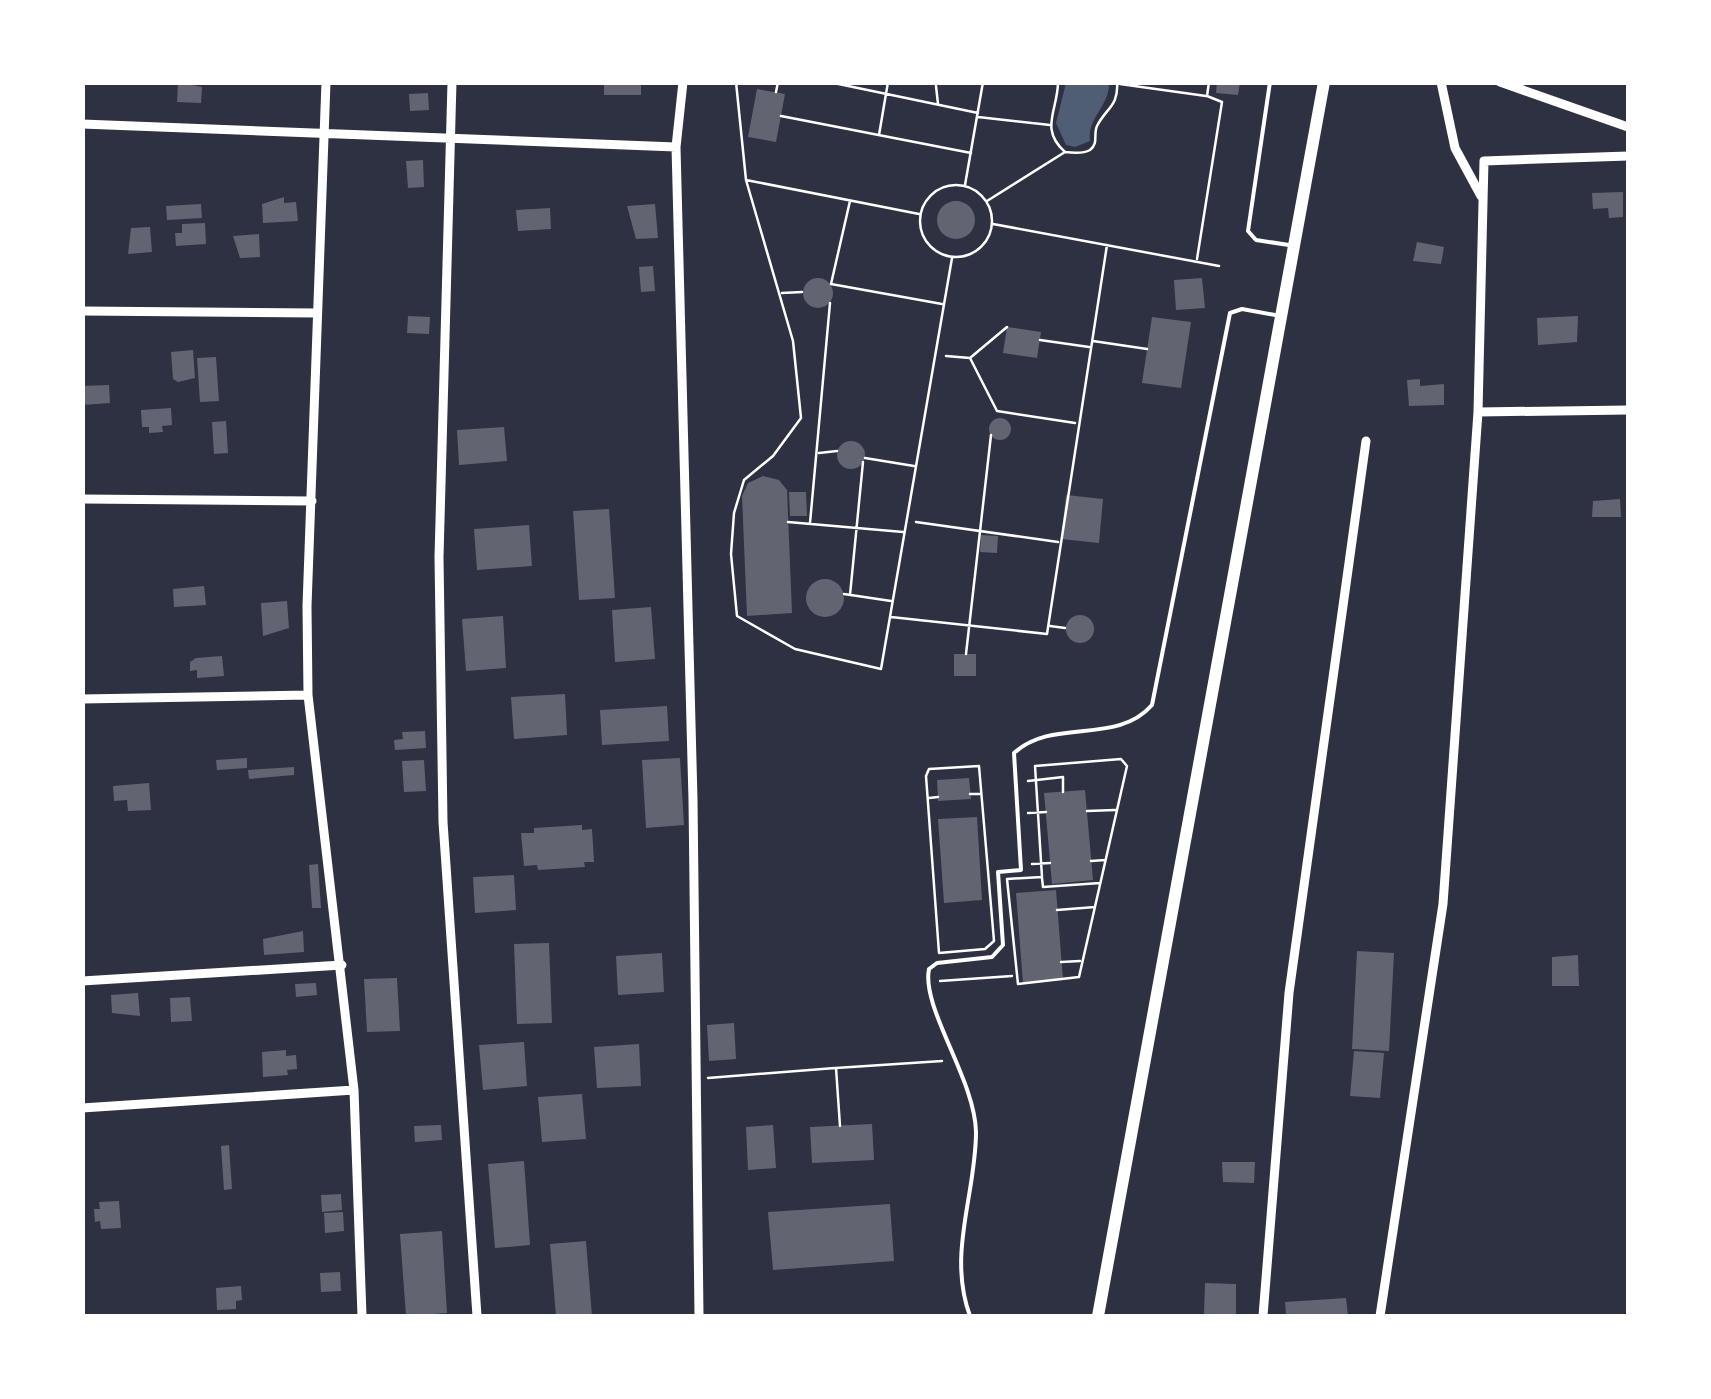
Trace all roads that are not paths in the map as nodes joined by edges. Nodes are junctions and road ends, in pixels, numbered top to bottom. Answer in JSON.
{"nodes":[{"id":1,"x":326,"y":82,"type":"edge"},
{"id":2,"x":452,"y":82,"type":"edge"},
{"id":3,"x":684,"y":82,"type":"edge"},
{"id":4,"x":1270,"y":82,"type":"edge"},
{"id":5,"x":1324,"y":82,"type":"edge"},
{"id":6,"x":1440,"y":82,"type":"edge"},
{"id":7,"x":1500,"y":82,"type":"edge"},
{"id":8,"x":82,"y":124,"type":"edge"},
{"id":9,"x":1628,"y":127,"type":"edge"},
{"id":10,"x":324,"y":132,"type":"junction"},
{"id":11,"x":450,"y":136,"type":"junction"},
{"id":12,"x":676,"y":147,"type":"junction"},
{"id":13,"x":1628,"y":156,"type":"edge"},
{"id":14,"x":1483,"y":199,"type":"junction"},
{"id":15,"x":1294,"y":246,"type":"junction"},
{"id":16,"x":82,"y":311,"type":"edge"},
{"id":17,"x":317,"y":313,"type":"junction"},
{"id":18,"x":1280,"y":316,"type":"junction"},
{"id":19,"x":1628,"y":410,"type":"edge"},
{"id":20,"x":1478,"y":412,"type":"junction"},
{"id":21,"x":1366,"y":440,"type":"dead end"},
{"id":22,"x":82,"y":499,"type":"edge"},
{"id":23,"x":312,"y":501,"type":"junction"},
{"id":24,"x":308,"y":694,"type":"junction"},
{"id":25,"x":82,"y":699,"type":"edge"},
{"id":26,"x":342,"y":965,"type":"junction"},
{"id":27,"x":82,"y":981,"type":"edge"},
{"id":28,"x":354,"y":1090,"type":"junction"},
{"id":29,"x":82,"y":1108,"type":"edge"},
{"id":30,"x":362,"y":1316,"type":"edge"},
{"id":31,"x":477,"y":1316,"type":"edge"},
{"id":32,"x":699,"y":1316,"type":"edge"},
{"id":33,"x":970,"y":1316,"type":"edge"},
{"id":34,"x":1098,"y":1316,"type":"edge"},
{"id":35,"x":1263,"y":1316,"type":"edge"},
{"id":36,"x":1380,"y":1316,"type":"edge"}],
"edges":[{"from":1,"to":10,"type":"street"},
{"from":2,"to":11,"type":"street"},
{"from":3,"to":12,"type":"street"},
{"from":4,"to":15,"type":"lane"},
{"from":5,"to":15,"type":"main road"},
{"from":6,"to":14,"type":"street"},
{"from":7,"to":9,"type":"street"},
{"from":8,"to":10,"type":"street"},
{"from":10,"to":11,"type":"street"},
{"from":10,"to":17,"type":"street"},
{"from":11,"to":12,"type":"street"},
{"from":11,"to":31,"type":"street"},
{"from":12,"to":32,"type":"street"},
{"from":13,"to":14,"type":"street"},
{"from":14,"to":20,"type":"street"},
{"from":15,"to":18,"type":"main road"},
{"from":16,"to":17,"type":"street"},
{"from":17,"to":23,"type":"street"},
{"from":18,"to":33,"type":"lane"},
{"from":18,"to":34,"type":"main road"},
{"from":19,"to":20,"type":"street"},
{"from":20,"to":36,"type":"street"},
{"from":21,"to":35,"type":"street"},
{"from":22,"to":23,"type":"street"},
{"from":23,"to":24,"type":"street"},
{"from":24,"to":25,"type":"street"},
{"from":24,"to":26,"type":"street"},
{"from":26,"to":27,"type":"street"},
{"from":26,"to":28,"type":"street"},
{"from":28,"to":29,"type":"street"},
{"from":28,"to":30,"type":"street"}]}
